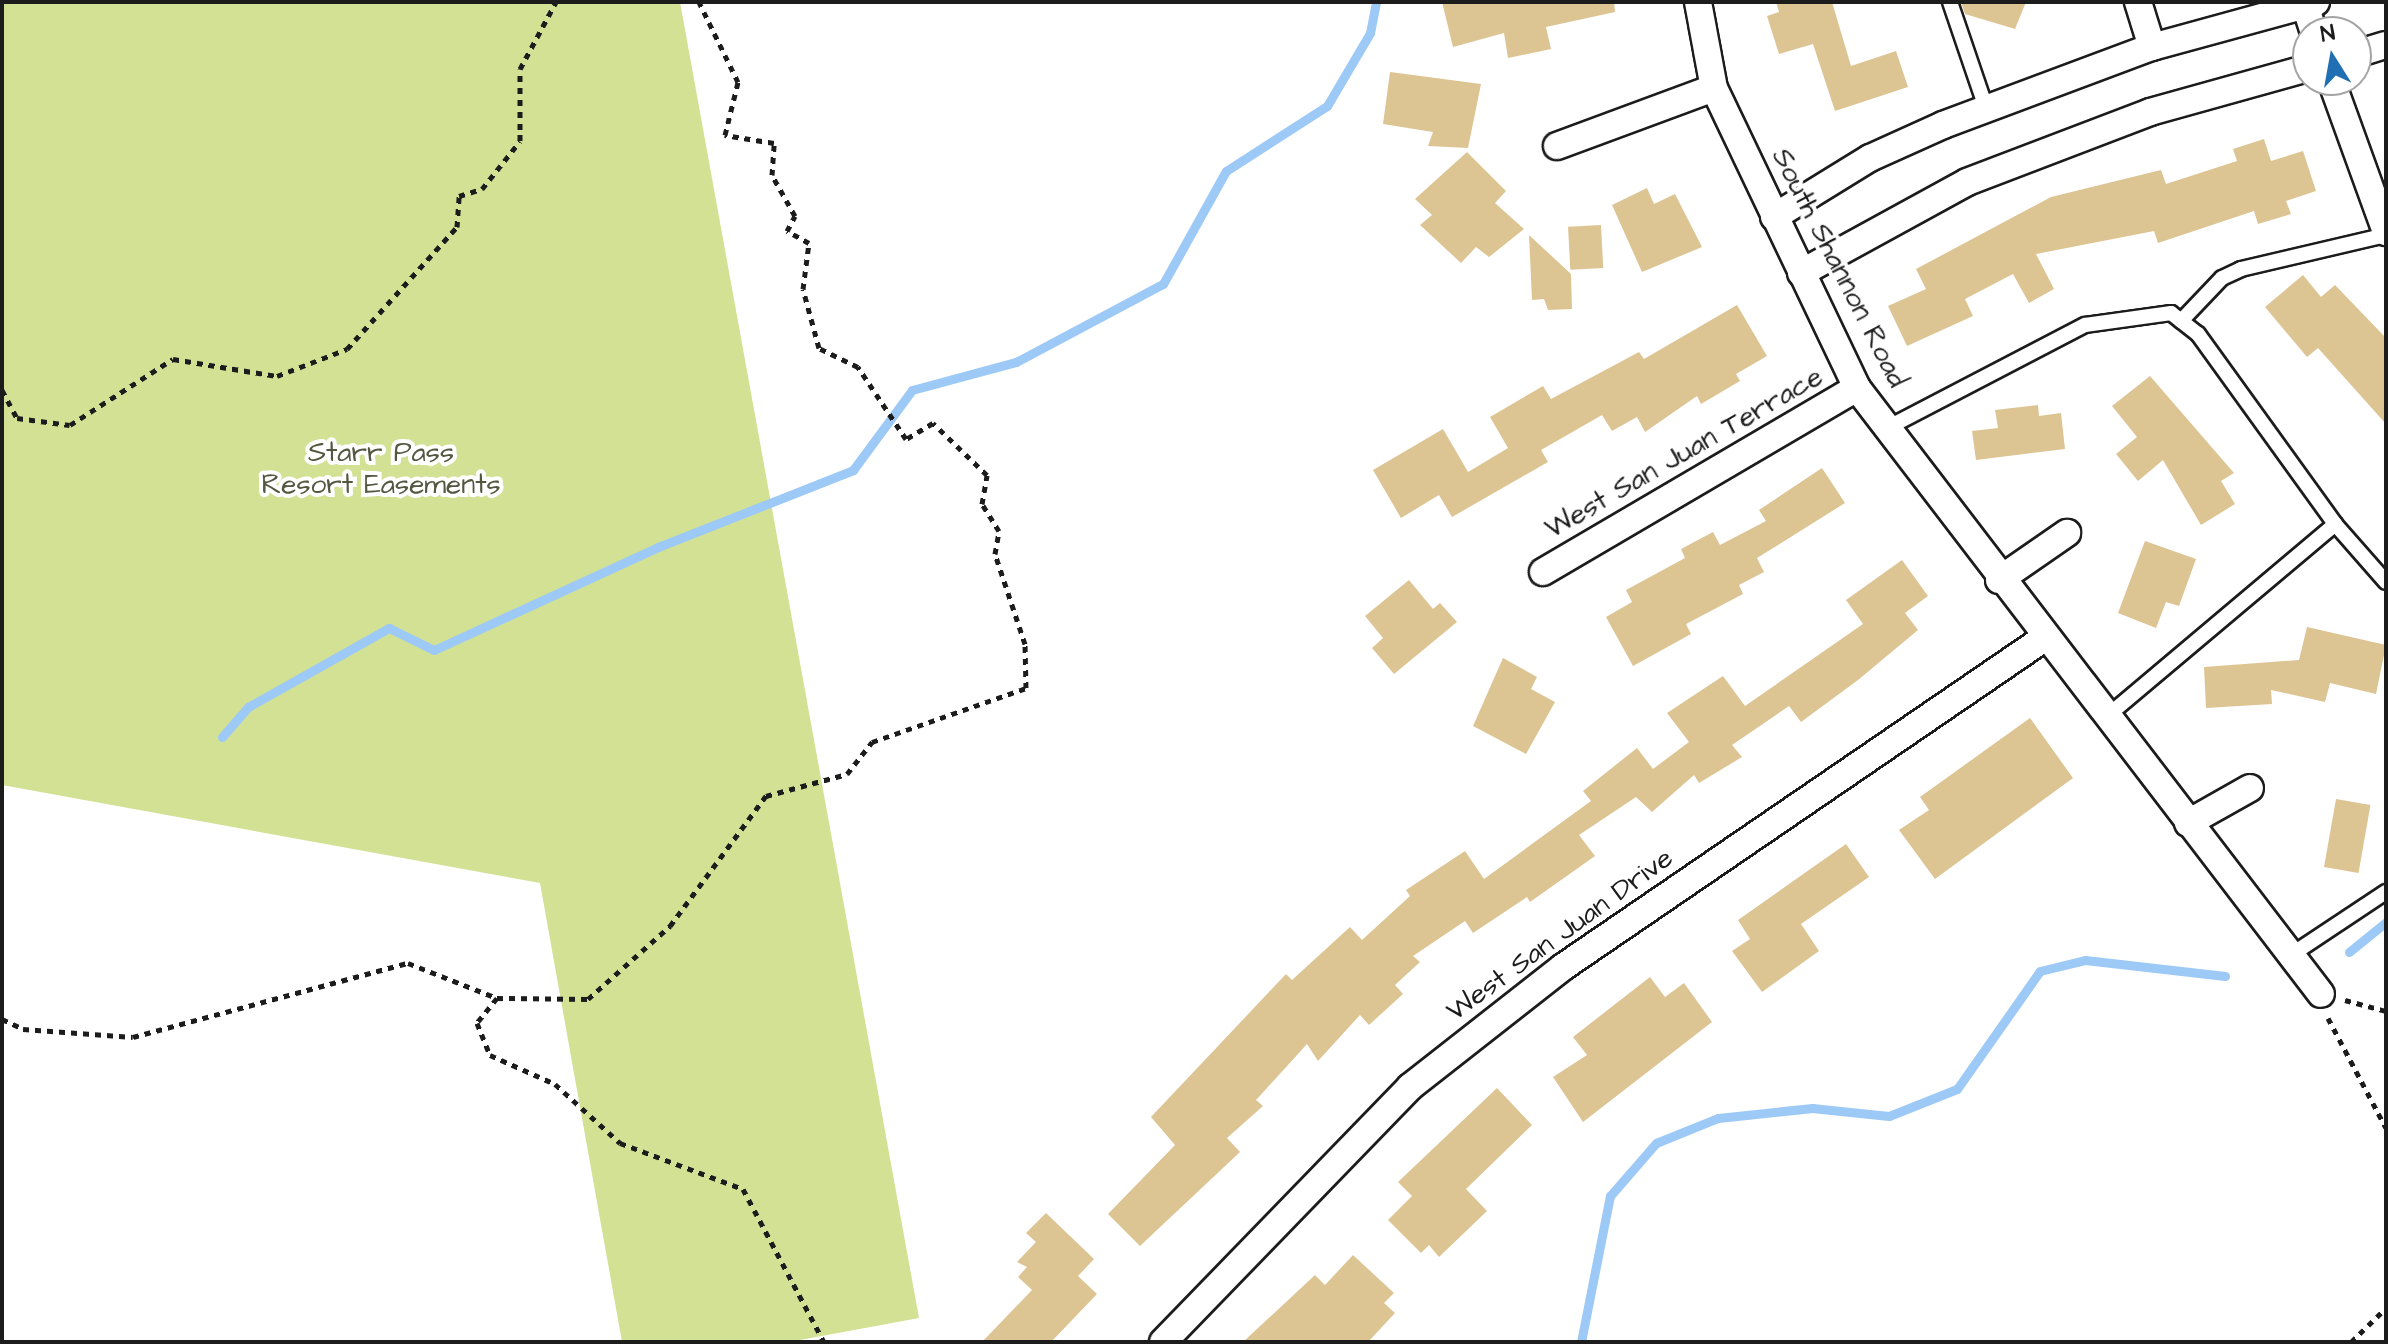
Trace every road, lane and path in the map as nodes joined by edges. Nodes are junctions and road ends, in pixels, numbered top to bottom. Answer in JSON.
{"nodes":[{"id":1,"x":556,"y":2,"type":"edge"},
{"id":2,"x":699,"y":2,"type":"edge"},
{"id":3,"x":1698,"y":2,"type":"edge"},
{"id":4,"x":1950,"y":2,"type":"edge"},
{"id":5,"x":2138,"y":2,"type":"edge"},
{"id":6,"x":2310,"y":4,"type":"edge"},
{"id":7,"x":2152,"y":47,"type":"junction"},
{"id":8,"x":2292,"y":72,"type":"edge"},
{"id":9,"x":1714,"y":88,"type":"junction"},
{"id":10,"x":2337,"y":96,"type":"edge"},
{"id":11,"x":1986,"y":108,"type":"junction"},
{"id":12,"x":1557,"y":146,"type":"dead end"},
{"id":13,"x":1774,"y":217,"type":"junction"},
{"id":14,"x":2386,"y":234,"type":"edge"},
{"id":15,"x":1801,"y":273,"type":"junction"},
{"id":16,"x":2181,"y":321,"type":"junction"},
{"id":17,"x":1857,"y":388,"type":"junction"},
{"id":18,"x":2,"y":390,"type":"edge"},
{"id":19,"x":1887,"y":428,"type":"junction"},
{"id":20,"x":2335,"y":524,"type":"junction"},
{"id":21,"x":2067,"y":533,"type":"dead end"},
{"id":22,"x":1543,"y":572,"type":"dead end"},
{"id":23,"x":1999,"y":580,"type":"junction"},
{"id":24,"x":2386,"y":582,"type":"edge"},
{"id":25,"x":2043,"y":639,"type":"junction"},
{"id":26,"x":2105,"y":718,"type":"junction"},
{"id":27,"x":2250,"y":788,"type":"dead end"},
{"id":28,"x":2188,"y":823,"type":"junction"},
{"id":29,"x":2386,"y":892,"type":"edge"},
{"id":30,"x":2291,"y":955,"type":"junction"},
{"id":31,"x":2321,"y":994,"type":"junction"},
{"id":32,"x":497,"y":998,"type":"junction"},
{"id":33,"x":2386,"y":1011,"type":"edge"},
{"id":34,"x":2,"y":1019,"type":"edge"},
{"id":35,"x":2386,"y":1128,"type":"edge"},
{"id":36,"x":2386,"y":1308,"type":"edge"},
{"id":37,"x":824,"y":1342,"type":"edge"},
{"id":38,"x":1163,"y":1342,"type":"edge"},
{"id":39,"x":2351,"y":1342,"type":"edge"}],
"edges":[{"from":1,"to":18,"type":"path"},
{"from":2,"to":32,"type":"path"},
{"from":3,"to":9,"type":"street","name":"South Shannon Road"},
{"from":4,"to":11,"type":"lane"},
{"from":5,"to":7,"type":"street"},
{"from":6,"to":7,"type":"street"},
{"from":7,"to":11,"type":"street"},
{"from":8,"to":15,"type":"street"},
{"from":9,"to":12,"type":"street"},
{"from":9,"to":13,"type":"street","name":"South Shannon Road"},
{"from":10,"to":14,"type":"street"},
{"from":11,"to":13,"type":"street"},
{"from":13,"to":15,"type":"street","name":"South Shannon Road"},
{"from":14,"to":16,"type":"lane"},
{"from":15,"to":17,"type":"street","name":"South Shannon Road"},
{"from":16,"to":19,"type":"lane"},
{"from":16,"to":20,"type":"lane"},
{"from":17,"to":19,"type":"street","name":"South Shannon Road"},
{"from":17,"to":22,"type":"street","name":"West San Juan Terrace"},
{"from":19,"to":23,"type":"street","name":"South Shannon Road"},
{"from":20,"to":24,"type":"lane"},
{"from":20,"to":26,"type":"lane"},
{"from":21,"to":23,"type":"street"},
{"from":23,"to":25,"type":"street","name":"South Shannon Road"},
{"from":25,"to":26,"type":"street","name":"South Shannon Road"},
{"from":25,"to":38,"type":"street","name":"West San Juan Drive"},
{"from":26,"to":28,"type":"street","name":"South Shannon Road"},
{"from":27,"to":28,"type":"street"},
{"from":28,"to":30,"type":"street","name":"South Shannon Road"},
{"from":29,"to":30,"type":"lane"},
{"from":30,"to":31,"type":"street","name":"South Shannon Road"},
{"from":31,"to":33,"type":"path"},
{"from":31,"to":35,"type":"path"},
{"from":32,"to":34,"type":"path"},
{"from":32,"to":37,"type":"path"},
{"from":36,"to":39,"type":"path"}]}
